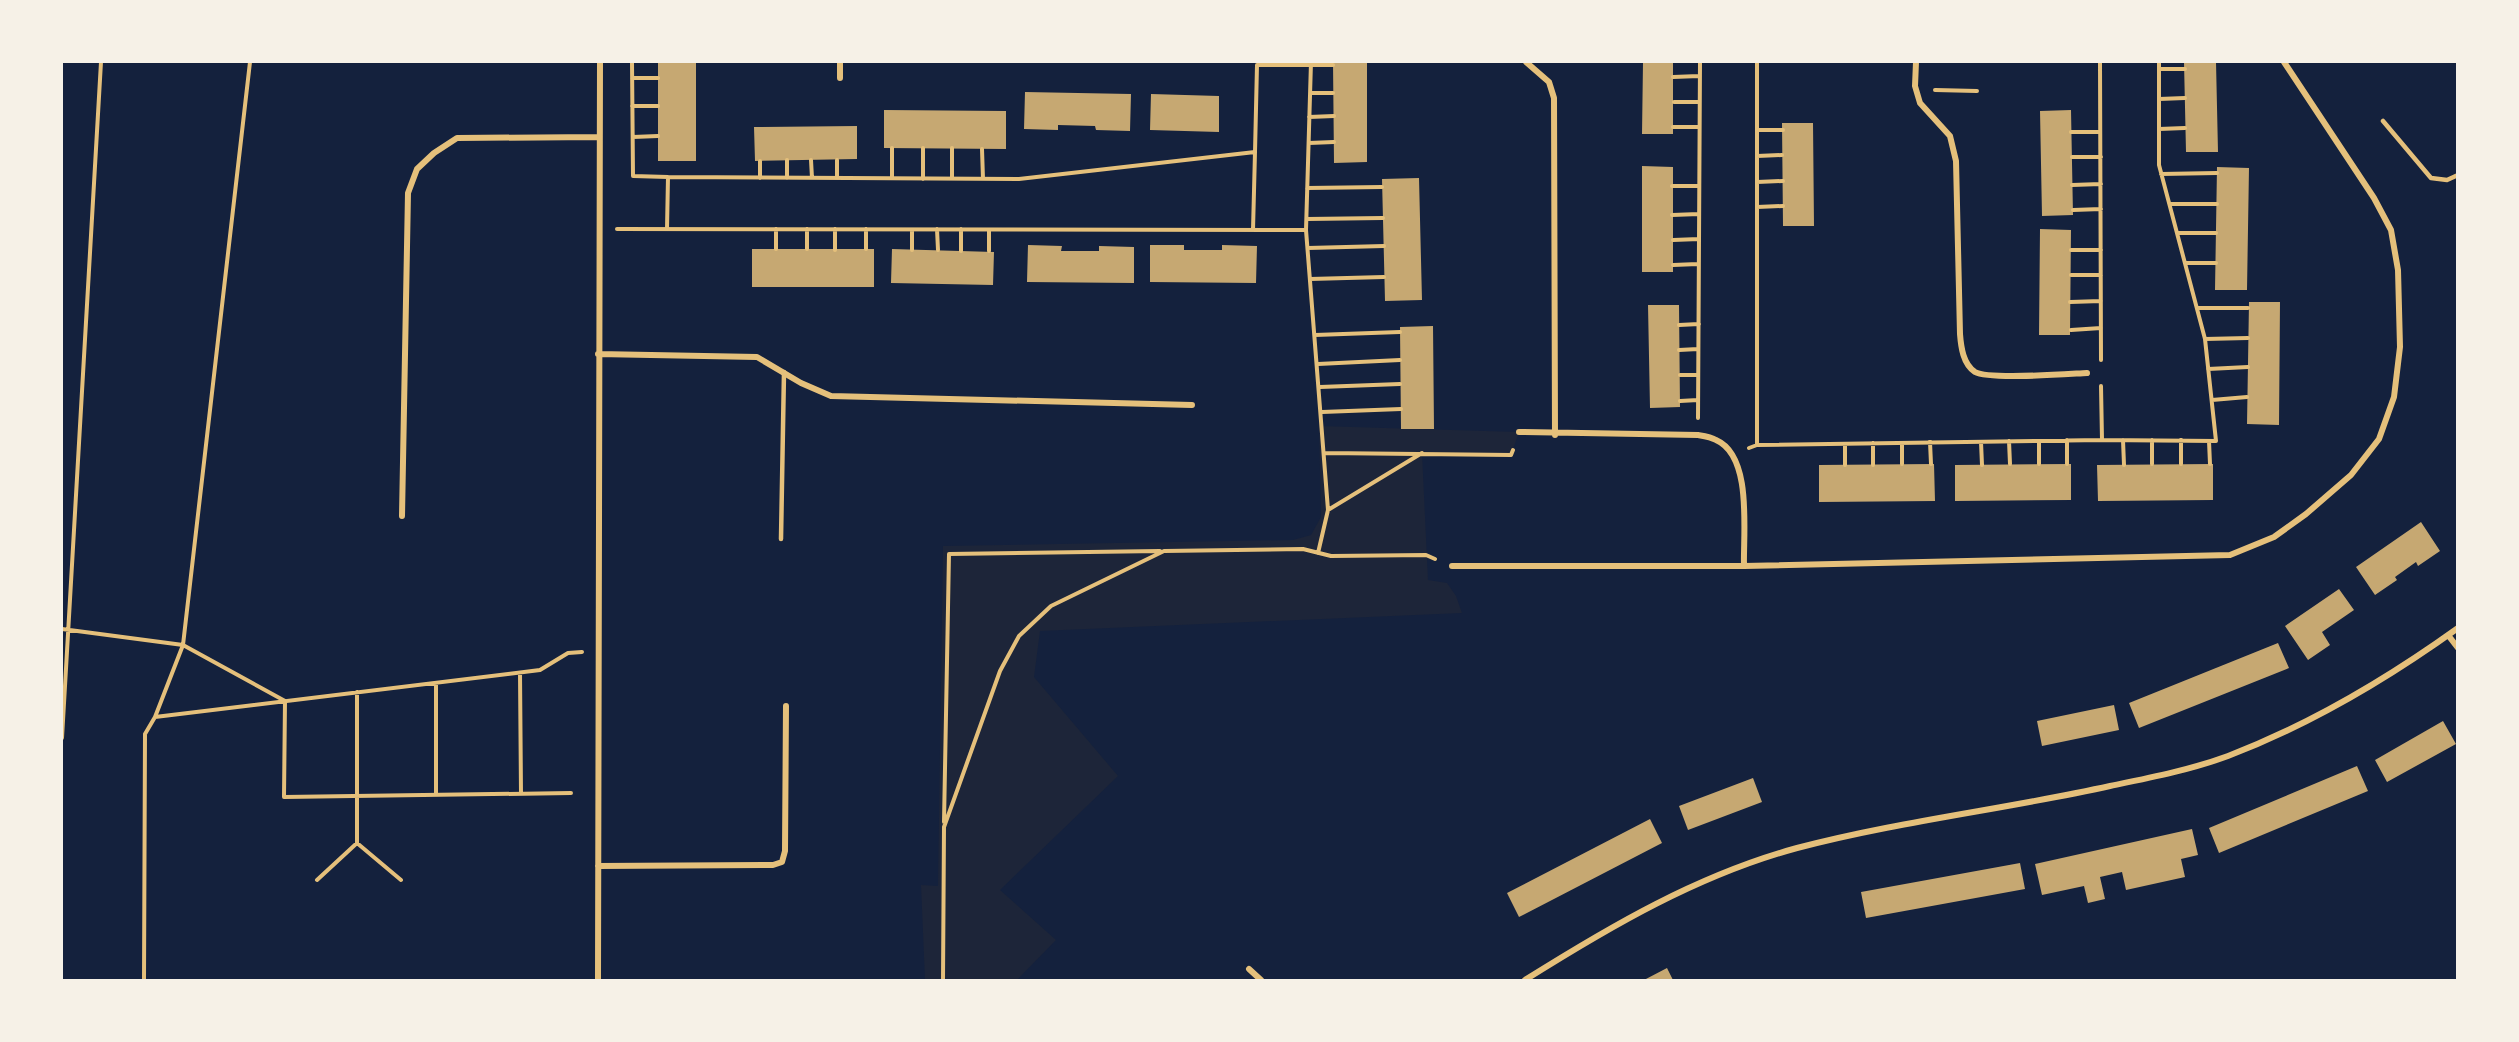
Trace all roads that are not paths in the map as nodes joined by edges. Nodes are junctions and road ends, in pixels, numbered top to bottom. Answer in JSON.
{"nodes":[{"id":1,"x":600,"y":62,"type":"edge"},
{"id":2,"x":840,"y":62,"type":"edge"},
{"id":3,"x":1526,"y":62,"type":"edge"},
{"id":4,"x":1916,"y":62,"type":"edge"},
{"id":5,"x":2284,"y":62,"type":"edge"},
{"id":6,"x":840,"y":78,"type":"dead end"},
{"id":7,"x":2383,"y":122,"type":"dead end"},
{"id":8,"x":598,"y":137,"type":"junction"},
{"id":9,"x":2457,"y":175,"type":"edge"},
{"id":10,"x":598,"y":354,"type":"junction"},
{"id":11,"x":784,"y":372,"type":"junction"},
{"id":12,"x":2087,"y":373,"type":"road end"},
{"id":13,"x":1192,"y":405,"type":"dead end"},
{"id":14,"x":1520,"y":432,"type":"road end"},
{"id":15,"x":1555,"y":435,"type":"junction"},
{"id":16,"x":402,"y":516,"type":"dead end"},
{"id":17,"x":781,"y":539,"type":"dead end"},
{"id":18,"x":1452,"y":566,"type":"road end"},
{"id":19,"x":1744,"y":566,"type":"junction"},
{"id":20,"x":2457,"y":628,"type":"edge"},
{"id":21,"x":2448,"y":635,"type":"junction"},
{"id":22,"x":2457,"y":648,"type":"edge"},
{"id":23,"x":786,"y":706,"type":"dead end"},
{"id":24,"x":598,"y":866,"type":"junction"},
{"id":25,"x":1249,"y":969,"type":"dead end"},
{"id":26,"x":598,"y":981,"type":"edge"},
{"id":27,"x":1261,"y":981,"type":"edge"},
{"id":28,"x":1525,"y":981,"type":"edge"}],
"edges":[{"from":1,"to":8,"type":"street"},
{"from":2,"to":6,"type":"street"},
{"from":3,"to":15,"type":"street"},
{"from":4,"to":12,"type":"street"},
{"from":5,"to":19,"type":"street"},
{"from":7,"to":9,"type":"lane"},
{"from":8,"to":10,"type":"street"},
{"from":8,"to":16,"type":"street"},
{"from":10,"to":11,"type":"street"},
{"from":10,"to":24,"type":"street"},
{"from":11,"to":13,"type":"street"},
{"from":11,"to":17,"type":"lane"},
{"from":14,"to":15,"type":"street"},
{"from":15,"to":19,"type":"street"},
{"from":18,"to":19,"type":"street"},
{"from":20,"to":21,"type":"street"},
{"from":21,"to":22,"type":"street"},
{"from":21,"to":28,"type":"street"},
{"from":23,"to":24,"type":"street"},
{"from":24,"to":26,"type":"street"},
{"from":25,"to":27,"type":"street"}]}
